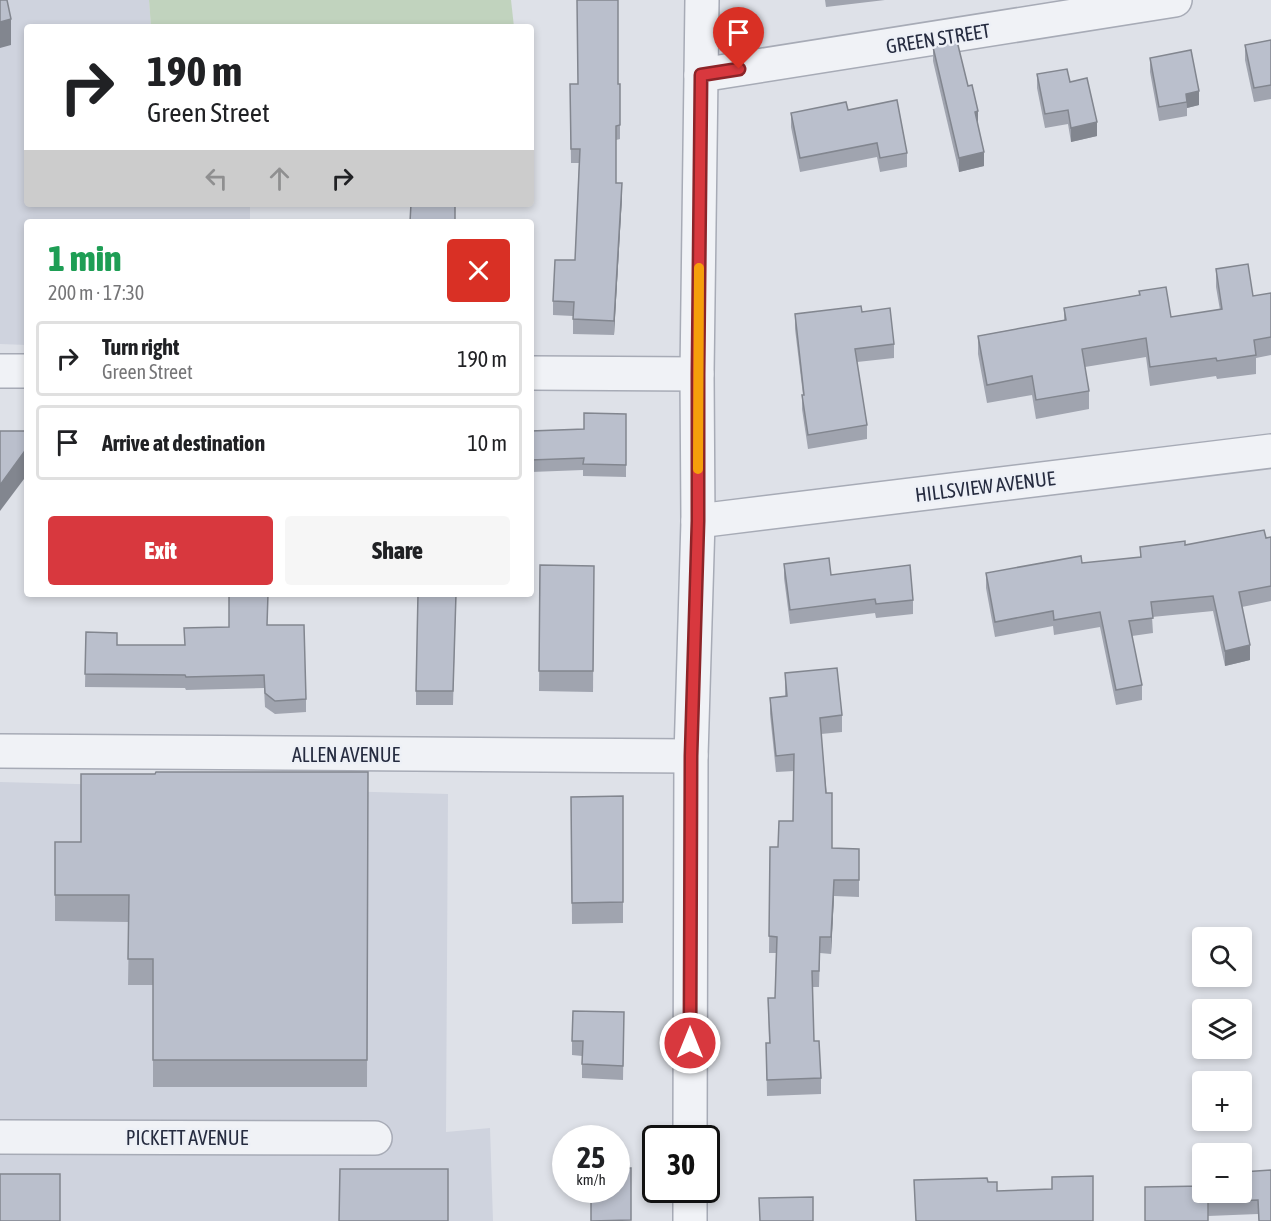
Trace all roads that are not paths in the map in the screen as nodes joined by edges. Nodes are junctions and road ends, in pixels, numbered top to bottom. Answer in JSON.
{"nodes":[{"id":1,"x":702,"y":0,"type":"edge"},
{"id":2,"x":1174,"y":0,"type":"edge"},
{"id":3,"x":701,"y":75,"type":"junction"},
{"id":4,"x":0,"y":371,"type":"edge"},
{"id":5,"x":24,"y":371,"type":"edge"},
{"id":6,"x":534,"y":373,"type":"edge"},
{"id":7,"x":698,"y":374,"type":"junction"},
{"id":8,"x":1271,"y":451,"type":"edge"},
{"id":9,"x":698,"y":521,"type":"junction"},
{"id":10,"x":0,"y":751,"type":"edge"},
{"id":11,"x":691,"y":756,"type":"junction"},
{"id":12,"x":690,"y":1125,"type":"edge"},
{"id":13,"x":0,"y":1137,"type":"edge"},
{"id":14,"x":375,"y":1138,"type":"dead end"},
{"id":15,"x":690,"y":1203,"type":"edge"},
{"id":16,"x":690,"y":1221,"type":"edge"}],
"edges":[{"from":1,"to":3,"type":"street"},
{"from":2,"to":3,"type":"street","name":"GREEN STREET"},
{"from":3,"to":7,"type":"street"},
{"from":4,"to":5,"type":"street"},
{"from":6,"to":7,"type":"street"},
{"from":7,"to":9,"type":"street"},
{"from":8,"to":9,"type":"street","name":"HILLSVIEW AVENUE"},
{"from":9,"to":11,"type":"street"},
{"from":10,"to":11,"type":"street","name":"ALLEN AVENUE"},
{"from":11,"to":12,"type":"street"},
{"from":13,"to":14,"type":"street","name":"PICKETT AVENUE"},
{"from":15,"to":16,"type":"street"}]}
